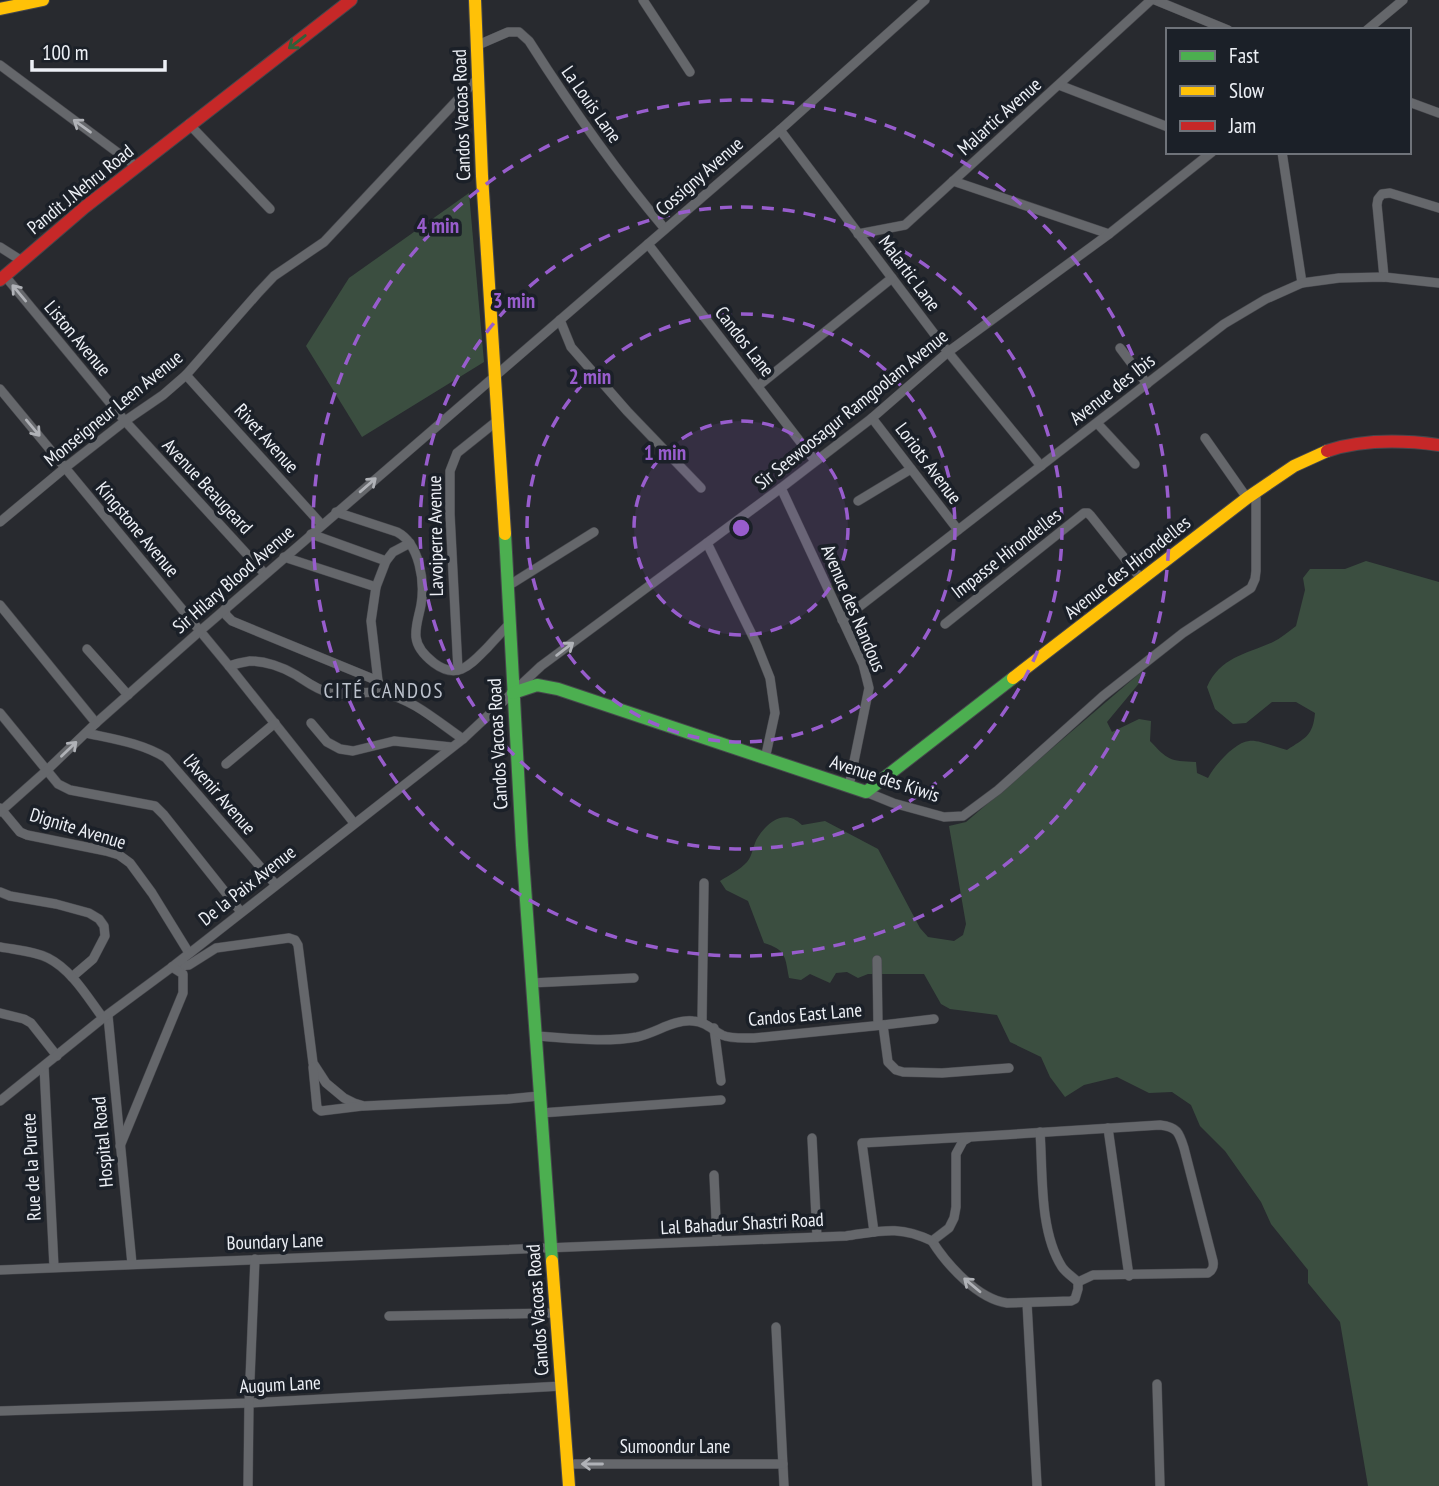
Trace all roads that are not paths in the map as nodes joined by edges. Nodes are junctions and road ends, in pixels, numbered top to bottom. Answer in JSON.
{"nodes":[{"id":1,"x":43,"y":0,"type":"edge"},
{"id":2,"x":351,"y":0,"type":"edge"},
{"id":3,"x":474,"y":0,"type":"edge"},
{"id":4,"x":643,"y":0,"type":"edge"},
{"id":5,"x":925,"y":0,"type":"edge"},
{"id":6,"x":1153,"y":0,"type":"edge"},
{"id":7,"x":1398,"y":1,"type":"edge"},
{"id":8,"x":0,"y":9,"type":"edge"},
{"id":9,"x":1223,"y":28,"type":"edge"},
{"id":10,"x":1369,"y":28,"type":"edge"},
{"id":11,"x":478,"y":44,"type":"junction"},
{"id":12,"x":0,"y":65,"type":"edge"},
{"id":13,"x":690,"y":72,"type":"dead end"},
{"id":14,"x":478,"y":78,"type":"junction"},
{"id":15,"x":1059,"y":85,"type":"junction"},
{"id":16,"x":1411,"y":103,"type":"edge"},
{"id":17,"x":1439,"y":113,"type":"edge"},
{"id":18,"x":190,"y":124,"type":"junction"},
{"id":19,"x":1166,"y":126,"type":"edge"},
{"id":20,"x":780,"y":130,"type":"junction"},
{"id":21,"x":1209,"y":154,"type":"edge"},
{"id":22,"x":1282,"y":154,"type":"edge"},
{"id":23,"x":137,"y":167,"type":"junction"},
{"id":24,"x":953,"y":181,"type":"junction"},
{"id":25,"x":1439,"y":208,"type":"edge"},
{"id":26,"x":270,"y":209,"type":"dead end"},
{"id":27,"x":665,"y":229,"type":"junction"},
{"id":28,"x":858,"y":234,"type":"junction"},
{"id":29,"x":1109,"y":234,"type":"junction"},
{"id":30,"x":648,"y":244,"type":"junction"},
{"id":31,"x":0,"y":247,"type":"edge"},
{"id":32,"x":22,"y":261,"type":"junction"},
{"id":33,"x":1384,"y":277,"type":"junction"},
{"id":34,"x":2,"y":278,"type":"edge"},
{"id":35,"x":892,"y":278,"type":"junction"},
{"id":36,"x":1439,"y":282,"type":"edge"},
{"id":37,"x":1302,"y":283,"type":"junction"},
{"id":38,"x":560,"y":320,"type":"junction"},
{"id":39,"x":1120,"y":348,"type":"dead end"},
{"id":40,"x":948,"y":352,"type":"junction"},
{"id":41,"x":186,"y":375,"type":"junction"},
{"id":42,"x":494,"y":377,"type":"junction"},
{"id":43,"x":1147,"y":384,"type":"junction"},
{"id":44,"x":758,"y":386,"type":"junction"},
{"id":45,"x":0,"y":389,"type":"edge"},
{"id":46,"x":872,"y":418,"type":"junction"},
{"id":47,"x":125,"y":421,"type":"junction"},
{"id":48,"x":497,"y":422,"type":"junction"},
{"id":49,"x":1097,"y":423,"type":"junction"},
{"id":50,"x":1205,"y":438,"type":"dead end"},
{"id":51,"x":1439,"y":445,"type":"edge"},
{"id":52,"x":815,"y":461,"type":"junction"},
{"id":53,"x":1135,"y":464,"type":"dead end"},
{"id":54,"x":1041,"y":466,"type":"junction"},
{"id":55,"x":66,"y":467,"type":"junction"},
{"id":56,"x":911,"y":469,"type":"junction"},
{"id":57,"x":701,"y":488,"type":"dead end"},
{"id":58,"x":781,"y":488,"type":"junction"},
{"id":59,"x":1251,"y":495,"type":"junction"},
{"id":60,"x":858,"y":501,"type":"dead end"},
{"id":61,"x":336,"y":512,"type":"junction"},
{"id":62,"x":0,"y":522,"type":"edge"},
{"id":63,"x":322,"y":524,"type":"junction"},
{"id":64,"x":958,"y":530,"type":"junction"},
{"id":65,"x":594,"y":532,"type":"dead end"},
{"id":66,"x":311,"y":534,"type":"junction"},
{"id":67,"x":410,"y":543,"type":"junction"},
{"id":68,"x":707,"y":543,"type":"junction"},
{"id":69,"x":284,"y":557,"type":"junction"},
{"id":70,"x":386,"y":561,"type":"junction"},
{"id":71,"x":265,"y":574,"type":"junction"},
{"id":72,"x":1142,"y":580,"type":"junction"},
{"id":73,"x":508,"y":586,"type":"junction"},
{"id":74,"x":376,"y":587,"type":"junction"},
{"id":75,"x":0,"y":605,"type":"edge"},
{"id":76,"x":225,"y":609,"type":"junction"},
{"id":77,"x":842,"y":620,"type":"junction"},
{"id":78,"x":510,"y":623,"type":"junction"},
{"id":79,"x":945,"y":624,"type":"dead end"},
{"id":80,"x":200,"y":631,"type":"junction"},
{"id":81,"x":87,"y":649,"type":"dead end"},
{"id":82,"x":229,"y":666,"type":"junction"},
{"id":83,"x":458,"y":670,"type":"junction"},
{"id":84,"x":378,"y":681,"type":"junction"},
{"id":85,"x":382,"y":693,"type":"junction"},
{"id":86,"x":513,"y":693,"type":"junction"},
{"id":87,"x":128,"y":695,"type":"junction"},
{"id":88,"x":0,"y":713,"type":"edge"},
{"id":89,"x":96,"y":723,"type":"junction"},
{"id":90,"x":275,"y":723,"type":"junction"},
{"id":91,"x":311,"y":723,"type":"dead end"},
{"id":92,"x":86,"y":733,"type":"junction"},
{"id":93,"x":463,"y":739,"type":"junction"},
{"id":94,"x":451,"y":747,"type":"junction"},
{"id":95,"x":765,"y":760,"type":"junction"},
{"id":96,"x":226,"y":764,"type":"dead end"},
{"id":97,"x":46,"y":771,"type":"junction"},
{"id":98,"x":849,"y":786,"type":"junction"},
{"id":99,"x":866,"y":792,"type":"junction"},
{"id":100,"x":1,"y":810,"type":"edge"},
{"id":101,"x":354,"y":823,"type":"junction"},
{"id":102,"x":704,"y":883,"type":"dead end"},
{"id":103,"x":276,"y":885,"type":"junction"},
{"id":104,"x":0,"y":892,"type":"edge"},
{"id":105,"x":241,"y":912,"type":"junction"},
{"id":106,"x":0,"y":947,"type":"edge"},
{"id":107,"x":189,"y":953,"type":"junction"},
{"id":108,"x":877,"y":960,"type":"dead end"},
{"id":109,"x":172,"y":967,"type":"junction"},
{"id":110,"x":72,"y":976,"type":"junction"},
{"id":111,"x":634,"y":978,"type":"dead end"},
{"id":112,"x":531,"y":983,"type":"junction"},
{"id":113,"x":4,"y":1014,"type":"edge"},
{"id":114,"x":106,"y":1017,"type":"junction"},
{"id":115,"x":934,"y":1019,"type":"dead end"},
{"id":116,"x":0,"y":1022,"type":"edge"},
{"id":117,"x":702,"y":1022,"type":"junction"},
{"id":118,"x":880,"y":1025,"type":"junction"},
{"id":119,"x":714,"y":1028,"type":"junction"},
{"id":120,"x":535,"y":1036,"type":"junction"},
{"id":121,"x":57,"y":1056,"type":"junction"},
{"id":122,"x":313,"y":1063,"type":"junction"},
{"id":123,"x":44,"y":1066,"type":"junction"},
{"id":124,"x":1009,"y":1068,"type":"dead end"},
{"id":125,"x":721,"y":1081,"type":"dead end"},
{"id":126,"x":539,"y":1096,"type":"junction"},
{"id":127,"x":721,"y":1100,"type":"dead end"},
{"id":128,"x":0,"y":1101,"type":"edge"},
{"id":129,"x":364,"y":1106,"type":"junction"},
{"id":130,"x":541,"y":1113,"type":"junction"},
{"id":131,"x":1108,"y":1128,"type":"junction"},
{"id":132,"x":1040,"y":1132,"type":"junction"},
{"id":133,"x":970,"y":1137,"type":"junction"},
{"id":134,"x":811,"y":1138,"type":"dead end"},
{"id":135,"x":120,"y":1148,"type":"junction"},
{"id":136,"x":714,"y":1175,"type":"dead end"},
{"id":137,"x":874,"y":1232,"type":"junction"},
{"id":138,"x":817,"y":1237,"type":"junction"},
{"id":139,"x":718,"y":1241,"type":"junction"},
{"id":140,"x":932,"y":1241,"type":"junction"},
{"id":141,"x":552,"y":1249,"type":"junction"},
{"id":142,"x":255,"y":1259,"type":"junction"},
{"id":143,"x":132,"y":1264,"type":"junction"},
{"id":144,"x":54,"y":1267,"type":"junction"},
{"id":145,"x":0,"y":1270,"type":"edge"},
{"id":146,"x":1129,"y":1276,"type":"junction"},
{"id":147,"x":1078,"y":1282,"type":"junction"},
{"id":148,"x":1027,"y":1303,"type":"junction"},
{"id":149,"x":557,"y":1313,"type":"junction"},
{"id":150,"x":389,"y":1317,"type":"dead end"},
{"id":151,"x":776,"y":1327,"type":"dead end"},
{"id":152,"x":1157,"y":1384,"type":"dead end"},
{"id":153,"x":562,"y":1386,"type":"junction"},
{"id":154,"x":249,"y":1403,"type":"junction"},
{"id":155,"x":0,"y":1411,"type":"edge"},
{"id":156,"x":568,"y":1464,"type":"junction"},
{"id":157,"x":783,"y":1464,"type":"junction"},
{"id":158,"x":248,"y":1486,"type":"edge"},
{"id":159,"x":569,"y":1486,"type":"edge"},
{"id":160,"x":784,"y":1486,"type":"edge"},
{"id":161,"x":1037,"y":1486,"type":"edge"},
{"id":162,"x":1160,"y":1486,"type":"edge"}],
"edges":[{"from":1,"to":8,"type":"main road"},
{"from":2,"to":18,"type":"main road","name":"Pandit J.Nehru Road","one_way":true},
{"from":3,"to":11,"type":"main road","name":"Candos Vacoas Road"},
{"from":4,"to":13,"type":"street"},
{"from":5,"to":20,"type":"street","name":"Cossigny Avenue"},
{"from":6,"to":9,"type":"street"},
{"from":6,"to":15,"type":"street","name":"Malartic Avenue"},
{"from":7,"to":10,"type":"street"},
{"from":11,"to":14,"type":"main road","name":"Candos Vacoas Road"},
{"from":11,"to":27,"type":"street","name":"La Louis Lane"},
{"from":23,"to":12,"type":"street","one_way":true},
{"from":14,"to":41,"type":"street","name":"Monseigneur Leen Avenue"},
{"from":14,"to":42,"type":"main road","name":"Candos Vacoas Road"},
{"from":15,"to":19,"type":"street"},
{"from":15,"to":24,"type":"street","name":"Malartic Avenue"},
{"from":16,"to":17,"type":"street"},
{"from":18,"to":23,"type":"main road","name":"Pandit J.Nehru Road"},
{"from":18,"to":26,"type":"street"},
{"from":20,"to":27,"type":"street","name":"Cossigny Avenue"},
{"from":20,"to":28,"type":"street","name":"Malartic Lane"},
{"from":21,"to":29,"type":"street","name":"Sir Seewoosagur Ramgoolam Avenue"},
{"from":22,"to":37,"type":"street"},
{"from":23,"to":32,"type":"main road","name":"Pandit J.Nehru Road"},
{"from":24,"to":28,"type":"street","name":"Malartic Avenue"},
{"from":24,"to":29,"type":"street"},
{"from":25,"to":33,"type":"street"},
{"from":27,"to":30,"type":"street","name":"Cossigny Avenue"},
{"from":28,"to":35,"type":"street","name":"Malartic Lane"},
{"from":29,"to":40,"type":"street","name":"Sir Seewoosagur Ramgoolam Avenue"},
{"from":30,"to":38,"type":"street","name":"Cossigny Avenue"},
{"from":30,"to":44,"type":"street","name":"Candos Lane"},
{"from":31,"to":32,"type":"street"},
{"from":32,"to":34,"type":"main road","name":"Pandit J.Nehru Road"},
{"from":33,"to":36,"type":"street","name":"Avenue des Ibis"},
{"from":33,"to":37,"type":"street","name":"Avenue des Ibis"},
{"from":47,"to":34,"type":"street","name":"Liston Avenue","one_way":true},
{"from":35,"to":40,"type":"street","name":"Malartic Lane"},
{"from":35,"to":44,"type":"street"},
{"from":37,"to":43,"type":"street","name":"Avenue des Ibis"},
{"from":38,"to":42,"type":"street","name":"Cossigny Avenue"},
{"from":38,"to":57,"type":"street"},
{"from":39,"to":43,"type":"street"},
{"from":40,"to":46,"type":"street","name":"Sir Seewoosagur Ramgoolam Avenue"},
{"from":40,"to":54,"type":"street","name":"Malartic Lane"},
{"from":41,"to":47,"type":"street","name":"Monseigneur Leen Avenue"},
{"from":41,"to":63,"type":"street","name":"Rivet Avenue"},
{"from":42,"to":48,"type":"main road","name":"Candos Vacoas Road"},
{"from":61,"to":42,"type":"street","name":"Sir Hilary Blood Avenue","one_way":true},
{"from":43,"to":49,"type":"street","name":"Avenue des Ibis"},
{"from":44,"to":52,"type":"street","name":"Candos Lane"},
{"from":45,"to":55,"type":"street","name":"Kingstone Avenue","one_way":true},
{"from":46,"to":52,"type":"street","name":"Sir Seewoosagur Ramgoolam Avenue"},
{"from":46,"to":56,"type":"street","name":"Loriots Avenue"},
{"from":47,"to":55,"type":"street","name":"Monseigneur Leen Avenue"},
{"from":47,"to":71,"type":"street","name":"Avenue Beaugeard"},
{"from":48,"to":73,"type":"main road","name":"Candos Vacoas Road"},
{"from":48,"to":83,"type":"street","name":"Lavoiperre Avenue"},
{"from":49,"to":53,"type":"street"},
{"from":49,"to":54,"type":"street","name":"Avenue des Ibis"},
{"from":50,"to":59,"type":"street"},
{"from":51,"to":59,"type":"main road","name":"Avenue des Hirondelles"},
{"from":52,"to":58,"type":"street","name":"Sir Seewoosagur Ramgoolam Avenue"},
{"from":54,"to":64,"type":"street","name":"Avenue des Ibis"},
{"from":55,"to":62,"type":"street","name":"Monseigneur Leen Avenue"},
{"from":55,"to":80,"type":"street","name":"Kingstone Avenue"},
{"from":56,"to":60,"type":"street"},
{"from":56,"to":64,"type":"street","name":"Loriots Avenue"},
{"from":58,"to":68,"type":"street","name":"Sir Seewoosagur Ramgoolam Avenue"},
{"from":58,"to":77,"type":"street","name":"Avenue des Nandous"},
{"from":59,"to":72,"type":"main road","name":"Avenue des Hirondelles"},
{"from":59,"to":99,"type":"street","name":"Avenue des Kiwis"},
{"from":61,"to":63,"type":"street","name":"Sir Hilary Blood Avenue"},
{"from":61,"to":67,"type":"street"},
{"from":63,"to":66,"type":"street","name":"Sir Hilary Blood Avenue"},
{"from":64,"to":77,"type":"street","name":"Avenue des Ibis"},
{"from":65,"to":73,"type":"street"},
{"from":66,"to":69,"type":"street","name":"Sir Hilary Blood Avenue"},
{"from":66,"to":70,"type":"street"},
{"from":67,"to":70,"type":"street"},
{"from":67,"to":83,"type":"street"},
{"from":86,"to":68,"type":"street","name":"Sir Seewoosagur Ramgoolam Avenue","one_way":true},
{"from":68,"to":95,"type":"street"},
{"from":69,"to":71,"type":"street","name":"Sir Hilary Blood Avenue"},
{"from":69,"to":74,"type":"street"},
{"from":70,"to":74,"type":"street"},
{"from":71,"to":76,"type":"street","name":"Sir Hilary Blood Avenue"},
{"from":72,"to":79,"type":"street","name":"Impasse Hirondelles"},
{"from":72,"to":99,"type":"main road","name":"Avenue des Hirondelles"},
{"from":73,"to":78,"type":"main road","name":"Candos Vacoas Road"},
{"from":74,"to":84,"type":"street"},
{"from":75,"to":89,"type":"street"},
{"from":76,"to":80,"type":"street","name":"Sir Hilary Blood Avenue"},
{"from":76,"to":84,"type":"street"},
{"from":77,"to":98,"type":"street","name":"Avenue des Nandous"},
{"from":78,"to":83,"type":"street"},
{"from":78,"to":86,"type":"main road","name":"Candos Vacoas Road"},
{"from":80,"to":82,"type":"street","name":"Kingstone Avenue"},
{"from":80,"to":87,"type":"street","name":"Sir Hilary Blood Avenue"},
{"from":81,"to":87,"type":"street"},
{"from":82,"to":85,"type":"street"},
{"from":82,"to":90,"type":"street","name":"Kingstone Avenue"},
{"from":84,"to":85,"type":"street"},
{"from":85,"to":93,"type":"street"},
{"from":86,"to":93,"type":"street","name":"De la Paix Avenue"},
{"from":86,"to":95,"type":"main road","name":"Avenue des Kiwis"},
{"from":86,"to":112,"type":"main road","name":"Candos Vacoas Road"},
{"from":87,"to":89,"type":"street","name":"Sir Hilary Blood Avenue"},
{"from":88,"to":97,"type":"street"},
{"from":89,"to":92,"type":"street","name":"Sir Hilary Blood Avenue"},
{"from":90,"to":96,"type":"street"},
{"from":90,"to":101,"type":"street","name":"Kingstone Avenue"},
{"from":91,"to":94,"type":"street"},
{"from":97,"to":92,"type":"street","name":"Sir Hilary Blood Avenue","one_way":true},
{"from":92,"to":103,"type":"street","name":"l'Avenir Avenue"},
{"from":93,"to":94,"type":"street","name":"De la Paix Avenue"},
{"from":94,"to":101,"type":"street","name":"De la Paix Avenue"},
{"from":95,"to":98,"type":"main road","name":"Avenue des Kiwis"},
{"from":97,"to":100,"type":"street","name":"Sir Hilary Blood Avenue"},
{"from":97,"to":105,"type":"street"},
{"from":98,"to":99,"type":"main road","name":"Avenue des Kiwis"},
{"from":100,"to":107,"type":"street","name":"Dignite Avenue"},
{"from":101,"to":103,"type":"street","name":"De la Paix Avenue"},
{"from":102,"to":117,"type":"street"},
{"from":103,"to":105,"type":"street","name":"De la Paix Avenue"},
{"from":104,"to":110,"type":"street"},
{"from":105,"to":107,"type":"street","name":"De la Paix Avenue"},
{"from":106,"to":110,"type":"street"},
{"from":107,"to":109,"type":"street","name":"De la Paix Avenue"},
{"from":108,"to":118,"type":"street"},
{"from":109,"to":114,"type":"street","name":"De la Paix Avenue"},
{"from":109,"to":122,"type":"street"},
{"from":109,"to":135,"type":"street"},
{"from":110,"to":114,"type":"street"},
{"from":111,"to":112,"type":"street"},
{"from":112,"to":120,"type":"main road","name":"Candos Vacoas Road"},
{"from":113,"to":116,"type":"street"},
{"from":113,"to":121,"type":"street"},
{"from":114,"to":121,"type":"street","name":"De la Paix Avenue"},
{"from":114,"to":135,"type":"street","name":"Hospital Road"},
{"from":115,"to":118,"type":"street"},
{"from":117,"to":119,"type":"street","name":"Candos East Lane"},
{"from":117,"to":120,"type":"street"},
{"from":118,"to":119,"type":"street","name":"Candos East Lane"},
{"from":118,"to":124,"type":"street","name":"Candos East Lane"},
{"from":119,"to":125,"type":"street"},
{"from":120,"to":126,"type":"main road","name":"Candos Vacoas Road"},
{"from":121,"to":123,"type":"street","name":"De la Paix Avenue"},
{"from":122,"to":129,"type":"street"},
{"from":122,"to":129,"type":"street"},
{"from":123,"to":128,"type":"street","name":"De la Paix Avenue"},
{"from":123,"to":144,"type":"street","name":"Rue de la Purete"},
{"from":126,"to":129,"type":"street"},
{"from":126,"to":130,"type":"main road","name":"Candos Vacoas Road"},
{"from":127,"to":130,"type":"street"},
{"from":130,"to":141,"type":"main road","name":"Candos Vacoas Road"},
{"from":131,"to":132,"type":"street"},
{"from":131,"to":146,"type":"street"},
{"from":131,"to":146,"type":"street"},
{"from":132,"to":133,"type":"street"},
{"from":132,"to":147,"type":"street"},
{"from":133,"to":137,"type":"street"},
{"from":133,"to":140,"type":"street"},
{"from":134,"to":138,"type":"street"},
{"from":135,"to":143,"type":"street","name":"Hospital Road"},
{"from":136,"to":139,"type":"street"},
{"from":137,"to":138,"type":"street","name":"Lal Bahadur Shastri Road"},
{"from":137,"to":140,"type":"street","name":"Lal Bahadur Shastri Road"},
{"from":138,"to":139,"type":"street","name":"Lal Bahadur Shastri Road"},
{"from":139,"to":141,"type":"street","name":"Lal Bahadur Shastri Road"},
{"from":148,"to":140,"type":"street","one_way":true},
{"from":141,"to":142,"type":"street","name":"Boundary Lane"},
{"from":141,"to":149,"type":"main road","name":"Candos Vacoas Road"},
{"from":142,"to":143,"type":"street","name":"Boundary Lane"},
{"from":142,"to":154,"type":"street"},
{"from":143,"to":144,"type":"street","name":"Boundary Lane"},
{"from":144,"to":145,"type":"street","name":"Boundary Lane"},
{"from":146,"to":147,"type":"street"},
{"from":147,"to":148,"type":"street"},
{"from":148,"to":161,"type":"street"},
{"from":149,"to":150,"type":"street"},
{"from":149,"to":153,"type":"main road","name":"Candos Vacoas Road"},
{"from":151,"to":157,"type":"street"},
{"from":152,"to":162,"type":"street"},
{"from":153,"to":154,"type":"street","name":"Augum Lane"},
{"from":153,"to":156,"type":"main road","name":"Candos Vacoas Road"},
{"from":154,"to":155,"type":"street","name":"Augum Lane"},
{"from":154,"to":158,"type":"street"},
{"from":157,"to":156,"type":"street","name":"Sumoondur Lane","one_way":true},
{"from":156,"to":159,"type":"main road","name":"Candos Vacoas Road"},
{"from":157,"to":160,"type":"street"}]}
